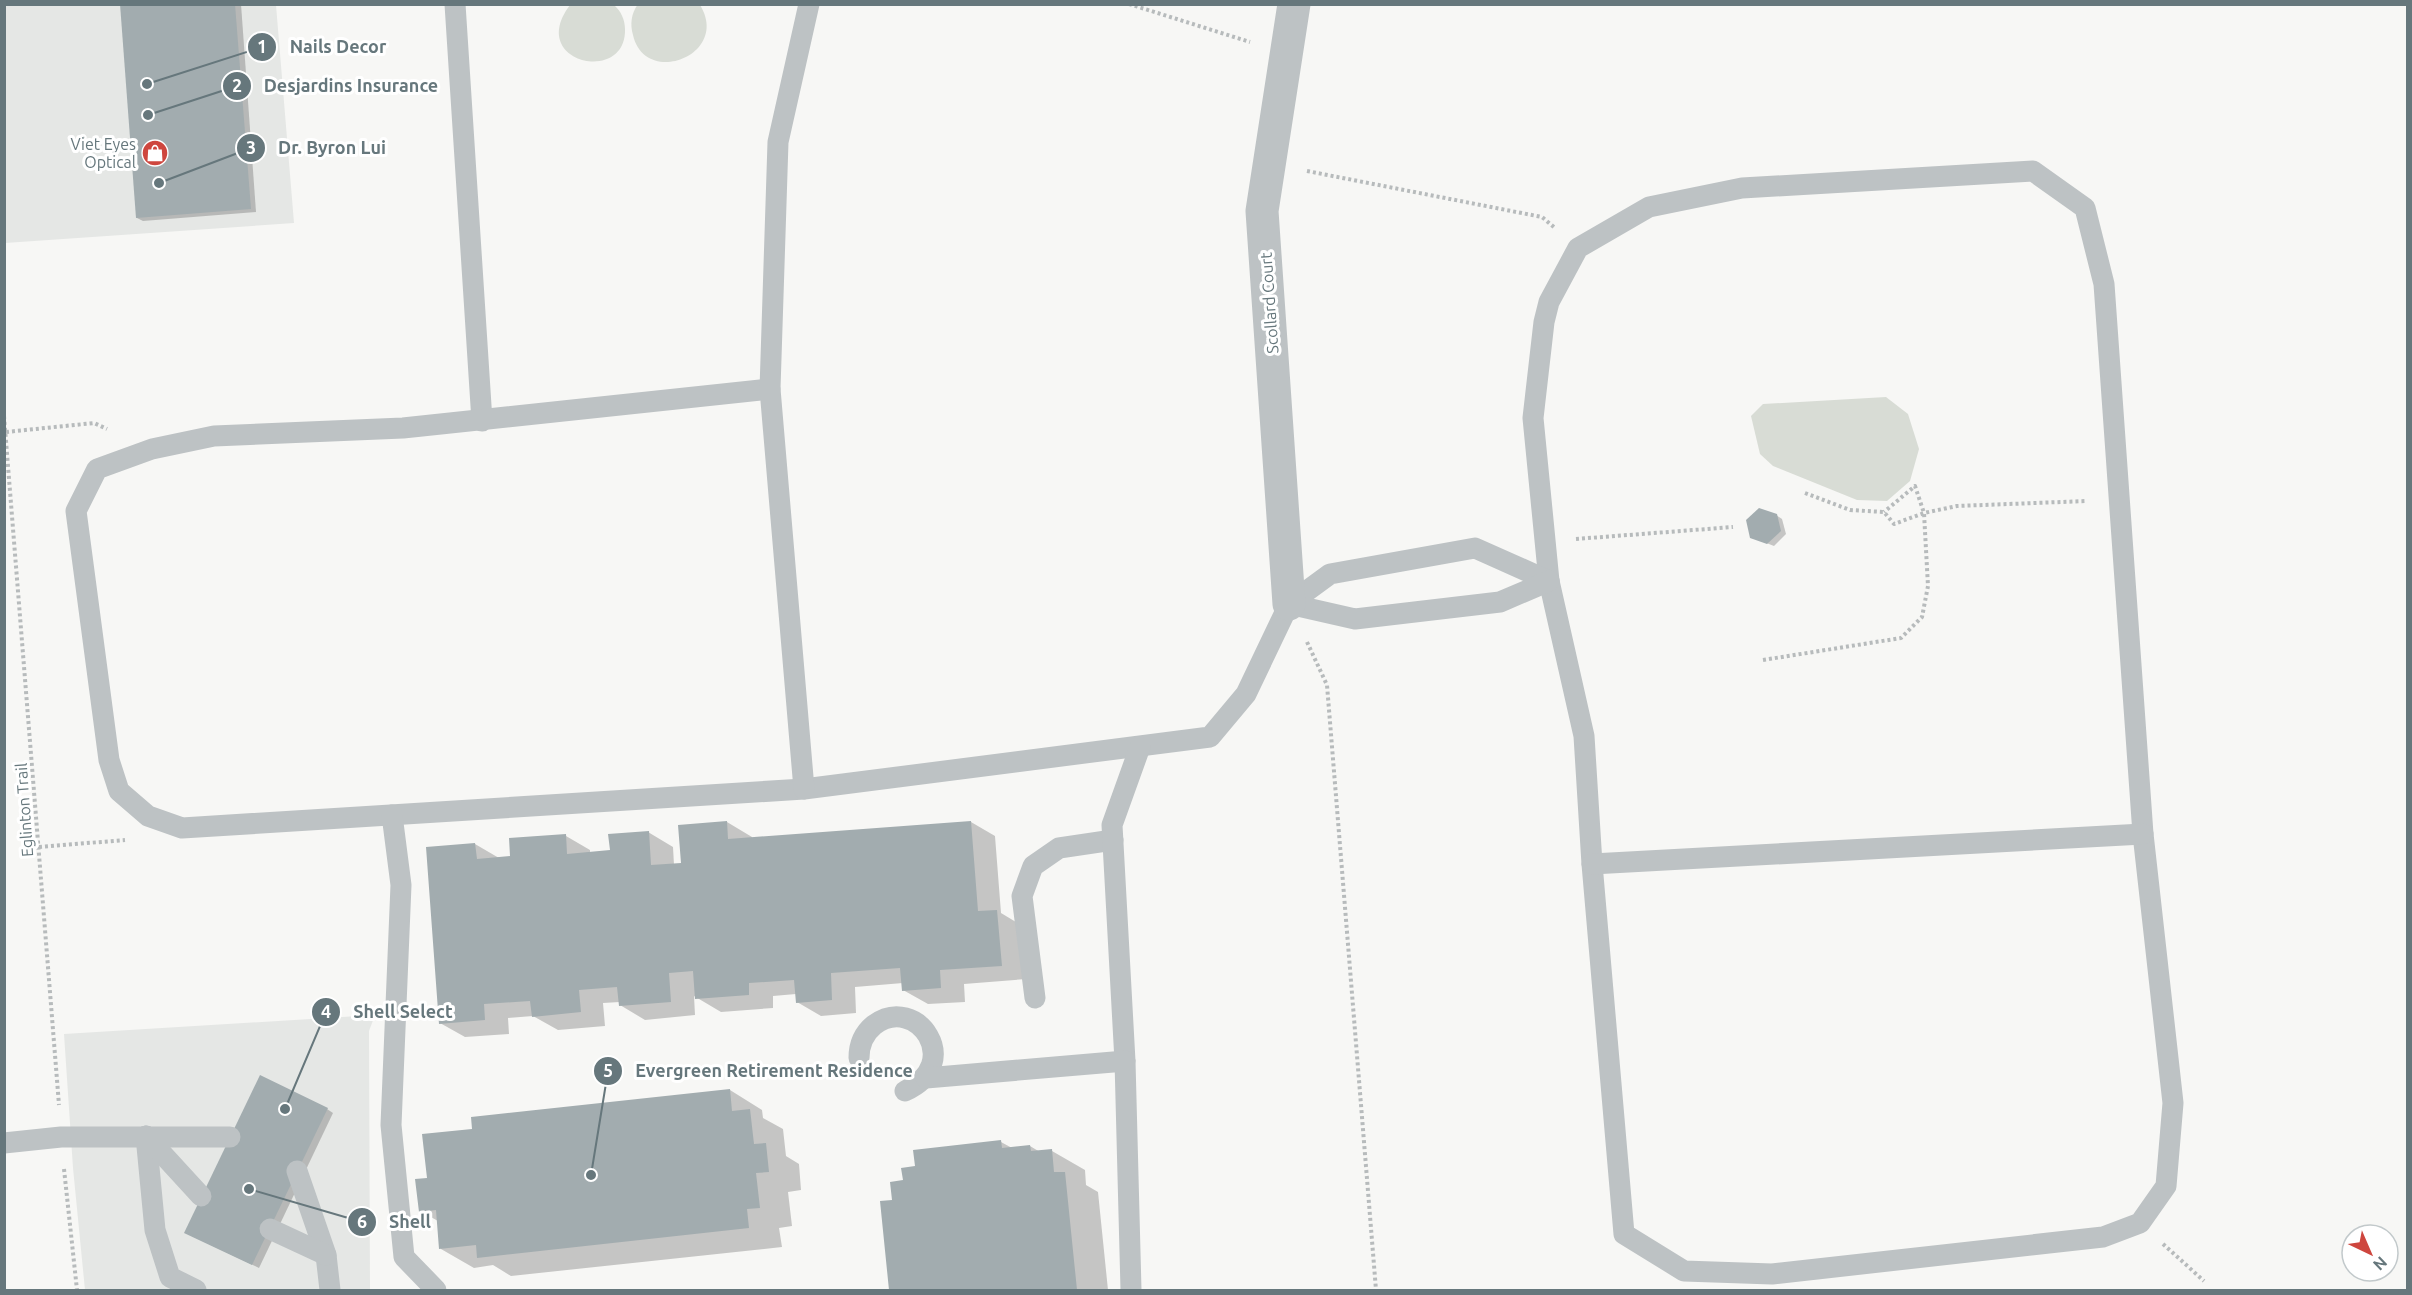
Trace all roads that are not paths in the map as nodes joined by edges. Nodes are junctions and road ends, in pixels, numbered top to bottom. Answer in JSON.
{"nodes":[{"id":1,"x":455,"y":4,"type":"edge"},
{"id":2,"x":809,"y":4,"type":"edge"},
{"id":3,"x":1294,"y":4,"type":"edge"},
{"id":4,"x":770,"y":389,"type":"junction"},
{"id":5,"x":482,"y":421,"type":"junction"},
{"id":6,"x":1549,"y":581,"type":"junction"},
{"id":7,"x":1289,"y":604,"type":"junction"},
{"id":8,"x":1140,"y":747,"type":"junction"},
{"id":9,"x":804,"y":789,"type":"junction"},
{"id":10,"x":392,"y":814,"type":"junction"},
{"id":11,"x":2143,"y":834,"type":"junction"},
{"id":12,"x":1113,"y":840,"type":"junction"},
{"id":13,"x":1592,"y":864,"type":"junction"},
{"id":14,"x":1035,"y":998,"type":"dead end"},
{"id":15,"x":859,"y":1058,"type":"dead end"},
{"id":16,"x":1125,"y":1061,"type":"junction"},
{"id":17,"x":926,"y":1078,"type":"junction"},
{"id":18,"x":905,"y":1091,"type":"dead end"},
{"id":19,"x":146,"y":1136,"type":"junction"},
{"id":20,"x":230,"y":1137,"type":"dead end"},
{"id":21,"x":4,"y":1143,"type":"edge"},
{"id":22,"x":297,"y":1171,"type":"dead end"},
{"id":23,"x":201,"y":1196,"type":"dead end"},
{"id":24,"x":270,"y":1229,"type":"dead end"},
{"id":25,"x":326,"y":1255,"type":"junction"},
{"id":26,"x":196,"y":1290,"type":"edge"},
{"id":27,"x":330,"y":1290,"type":"edge"},
{"id":28,"x":436,"y":1290,"type":"edge"},
{"id":29,"x":1131,"y":1290,"type":"edge"}],
"edges":[{"from":1,"to":5,"type":"lane"},
{"from":2,"to":4,"type":"lane"},
{"from":3,"to":7,"type":"street","name":"Scollard Court"},
{"from":4,"to":5,"type":"lane"},
{"from":4,"to":9,"type":"lane"},
{"from":5,"to":10,"type":"lane"},
{"from":6,"to":7,"type":"lane"},
{"from":6,"to":7,"type":"lane"},
{"from":6,"to":11,"type":"lane"},
{"from":6,"to":13,"type":"lane"},
{"from":7,"to":8,"type":"lane"},
{"from":8,"to":9,"type":"lane"},
{"from":8,"to":12,"type":"lane"},
{"from":9,"to":10,"type":"lane"},
{"from":10,"to":28,"type":"lane"},
{"from":11,"to":13,"type":"lane"},
{"from":11,"to":13,"type":"lane"},
{"from":12,"to":14,"type":"lane"},
{"from":12,"to":16,"type":"lane"},
{"from":15,"to":17,"type":"lane"},
{"from":16,"to":17,"type":"lane"},
{"from":16,"to":29,"type":"lane"},
{"from":17,"to":18,"type":"lane"},
{"from":19,"to":20,"type":"lane"},
{"from":19,"to":21,"type":"lane"},
{"from":19,"to":23,"type":"lane"},
{"from":19,"to":26,"type":"lane"},
{"from":22,"to":25,"type":"lane"},
{"from":24,"to":25,"type":"lane"},
{"from":25,"to":27,"type":"lane"}]}
